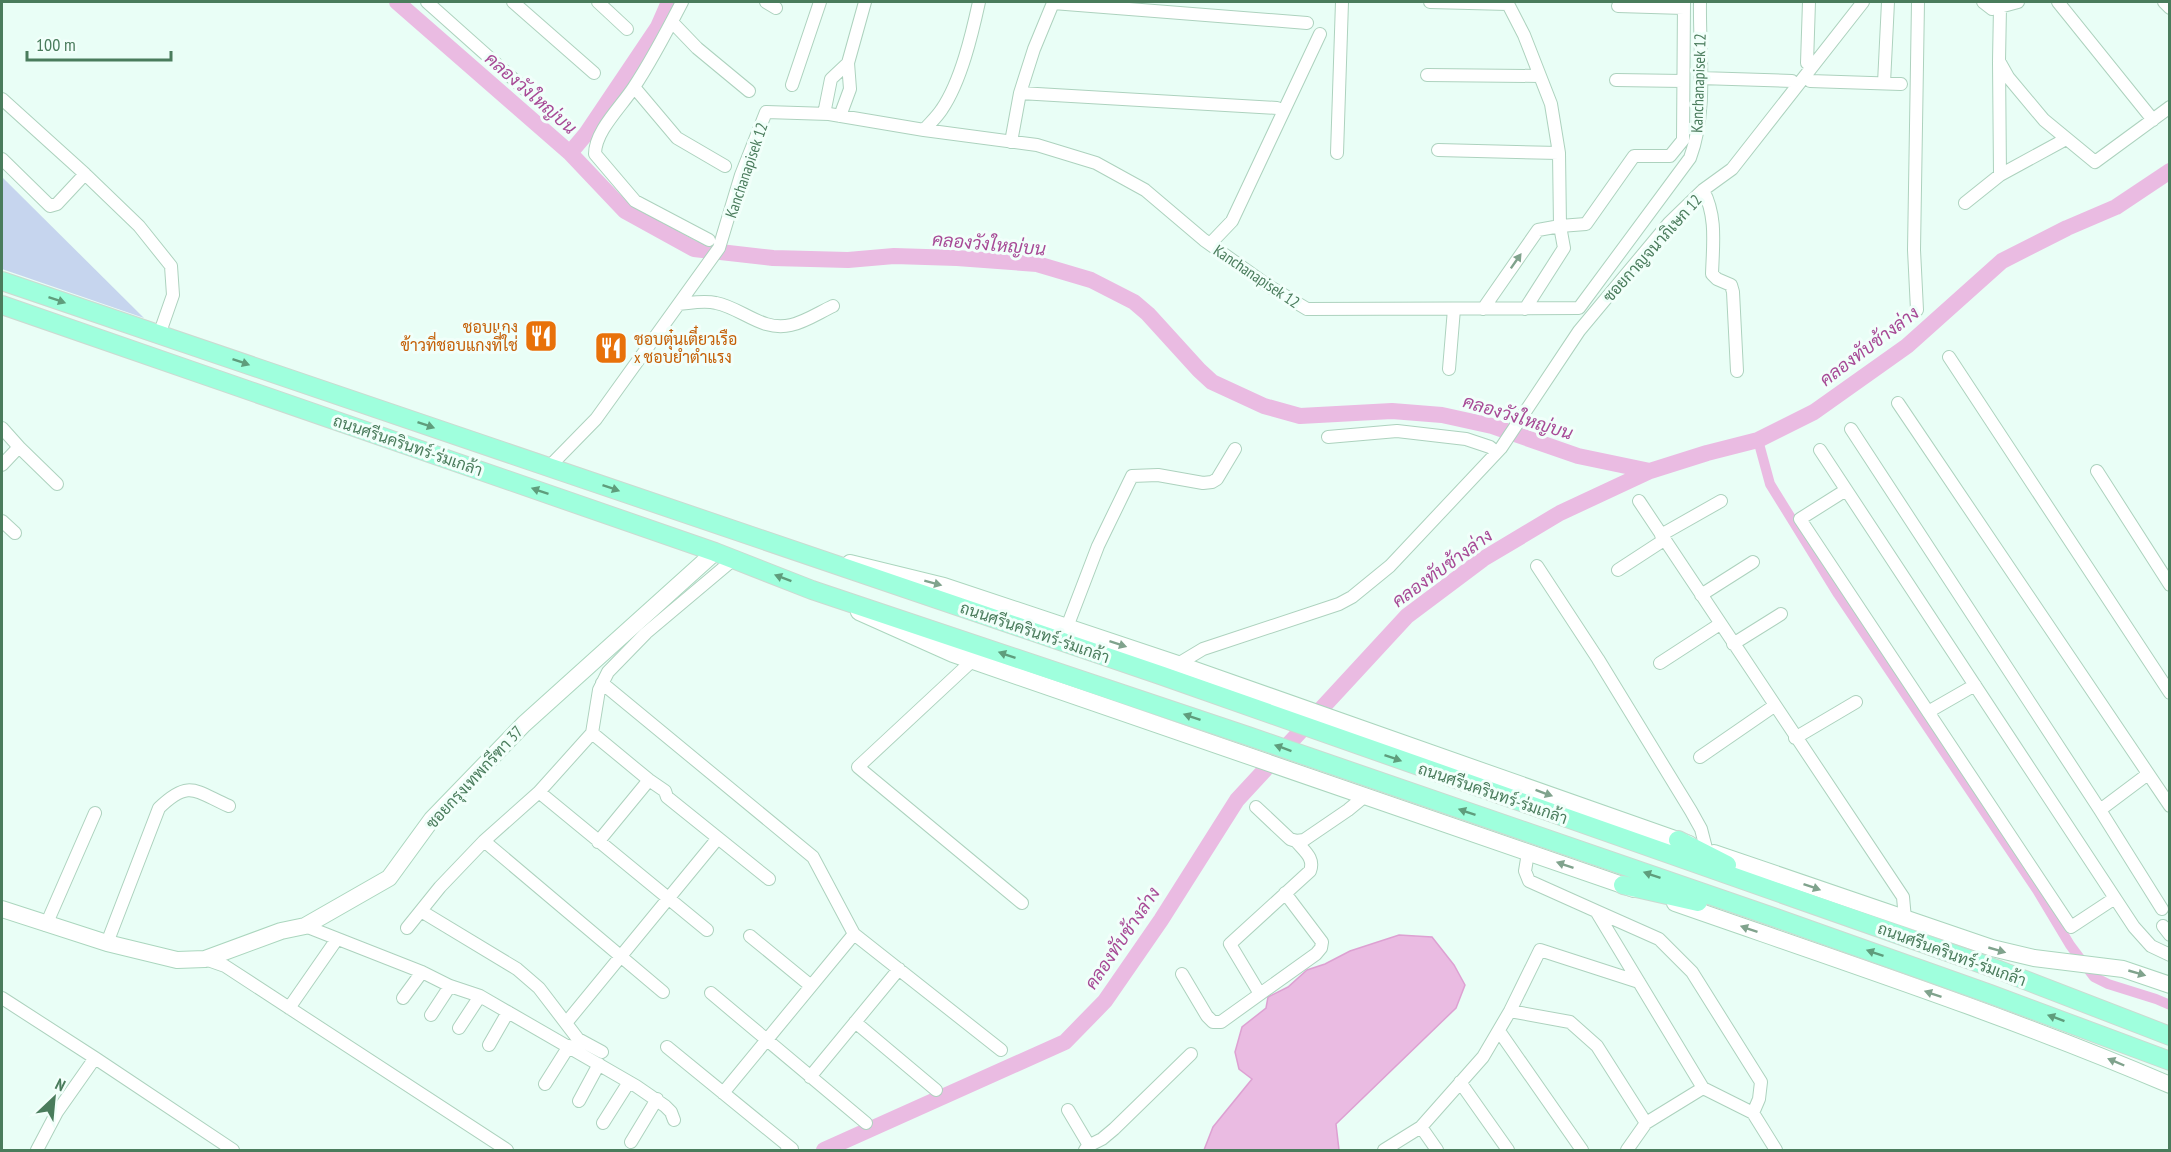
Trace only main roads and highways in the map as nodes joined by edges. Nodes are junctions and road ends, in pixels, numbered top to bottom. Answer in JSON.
{"nodes":[{"id":1,"x":2,"y":281,"type":"edge"},
{"id":2,"x":2,"y":305,"type":"edge"},
{"id":3,"x":715,"y":552,"type":"junction"},
{"id":4,"x":814,"y":556,"type":"junction"},
{"id":5,"x":812,"y":590,"type":"junction"},
{"id":6,"x":1678,"y":840,"type":"joint"},
{"id":7,"x":1708,"y":853,"type":"junction"},
{"id":8,"x":1623,"y":885,"type":"junction"},
{"id":9,"x":1796,"y":899,"type":"junction"},
{"id":10,"x":2,"y":909,"type":"edge"},
{"id":11,"x":1776,"y":918,"type":"junction"},
{"id":12,"x":2169,"y":985,"type":"edge"},
{"id":13,"x":2169,"y":1036,"type":"edge"},
{"id":14,"x":2169,"y":1061,"type":"edge"},
{"id":15,"x":2169,"y":1085,"type":"edge"}],
"edges":[{"from":1,"to":4,"type":"main road","name":"ถนนศรีนครินทร์-ร่มเกล้า","one_way":true},
{"from":3,"to":2,"type":"main road","name":"ถนนศรีนครินทร์-ร่มเกล้า","one_way":true},
{"from":5,"to":3,"type":"main road","name":"ถนนศรีนครินทร์-ร่มเกล้า","one_way":true},
{"from":3,"to":10,"type":"main road","name":"ซอยกรุงเทพกรีฑา 37"},
{"from":4,"to":6,"type":"main road","name":"ถนนศรีนครินทร์-ร่มเกล้า","one_way":true},
{"from":4,"to":9,"type":"main road","name":"ถนนศรีนครินทร์-ร่มเกล้า","one_way":true},
{"from":8,"to":5,"type":"main road","name":"ถนนศรีนครินทร์-ร่มเกล้า","one_way":true},
{"from":11,"to":5,"type":"main road","name":"ถนนศรีนครินทร์-ร่มเกล้า","one_way":true},
{"from":6,"to":7,"type":"main road"},
{"from":7,"to":9,"type":"main road"},
{"from":7,"to":12,"type":"main road","one_way":true},
{"from":8,"to":11,"type":"main road"},
{"from":15,"to":8,"type":"main road","name":"ถนนศรีนครินทร์-ร่มเกล้า","one_way":true},
{"from":9,"to":13,"type":"main road","name":"ถนนศรีนครินทร์-ร่มเกล้า"},
{"from":14,"to":11,"type":"main road","name":"ถนนศรีนครินทร์-ร่มเกล้า","one_way":true}]}
